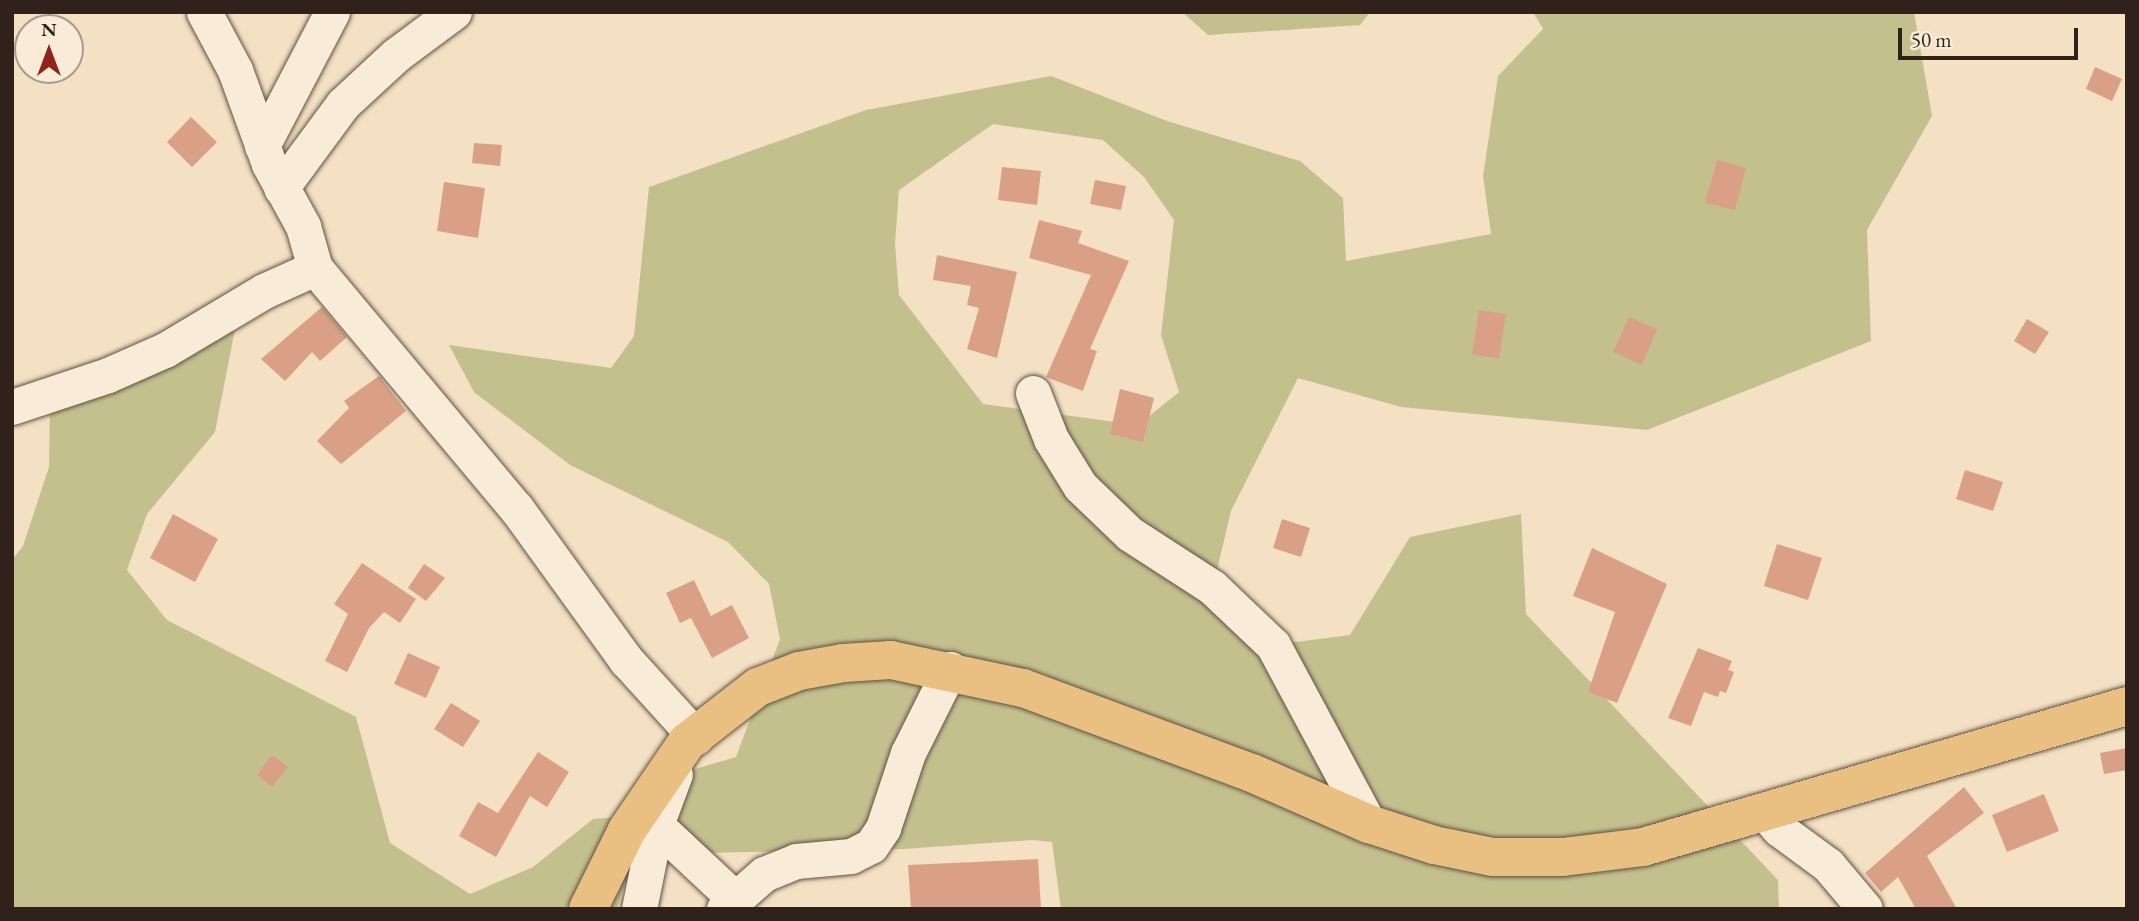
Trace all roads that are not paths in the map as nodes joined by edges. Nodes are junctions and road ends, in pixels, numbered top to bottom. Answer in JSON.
{"nodes":[{"id":1,"x":204,"y":12,"type":"edge"},
{"id":2,"x":332,"y":12,"type":"edge"},
{"id":3,"x":454,"y":12,"type":"edge"},
{"id":4,"x":262,"y":146,"type":"junction"},
{"id":5,"x":281,"y":188,"type":"junction"},
{"id":6,"x":315,"y":268,"type":"junction"},
{"id":7,"x":1034,"y":393,"type":"dead end"},
{"id":8,"x":12,"y":407,"type":"edge"},
{"id":9,"x":950,"y":669,"type":"junction"},
{"id":10,"x":2127,"y":706,"type":"edge"},
{"id":11,"x":692,"y":739,"type":"junction"},
{"id":12,"x":1766,"y":814,"type":"junction"},
{"id":13,"x":1369,"y":824,"type":"junction"},
{"id":14,"x":656,"y":825,"type":"junction"},
{"id":15,"x":729,"y":903,"type":"edge"},
{"id":16,"x":588,"y":909,"type":"edge"},
{"id":17,"x":639,"y":909,"type":"edge"},
{"id":18,"x":1865,"y":909,"type":"edge"}],
"edges":[{"from":1,"to":4,"type":"street"},
{"from":2,"to":4,"type":"street"},
{"from":3,"to":5,"type":"street"},
{"from":4,"to":5,"type":"street"},
{"from":5,"to":6,"type":"street"},
{"from":6,"to":8,"type":"street"},
{"from":6,"to":11,"type":"street"},
{"from":7,"to":13,"type":"street"},
{"from":9,"to":11,"type":"main road"},
{"from":9,"to":13,"type":"main road"},
{"from":9,"to":15,"type":"street"},
{"from":10,"to":12,"type":"main road"},
{"from":11,"to":14,"type":"street"},
{"from":11,"to":16,"type":"main road"},
{"from":12,"to":13,"type":"main road"},
{"from":12,"to":18,"type":"street"},
{"from":14,"to":15,"type":"street"},
{"from":14,"to":17,"type":"street"}]}
